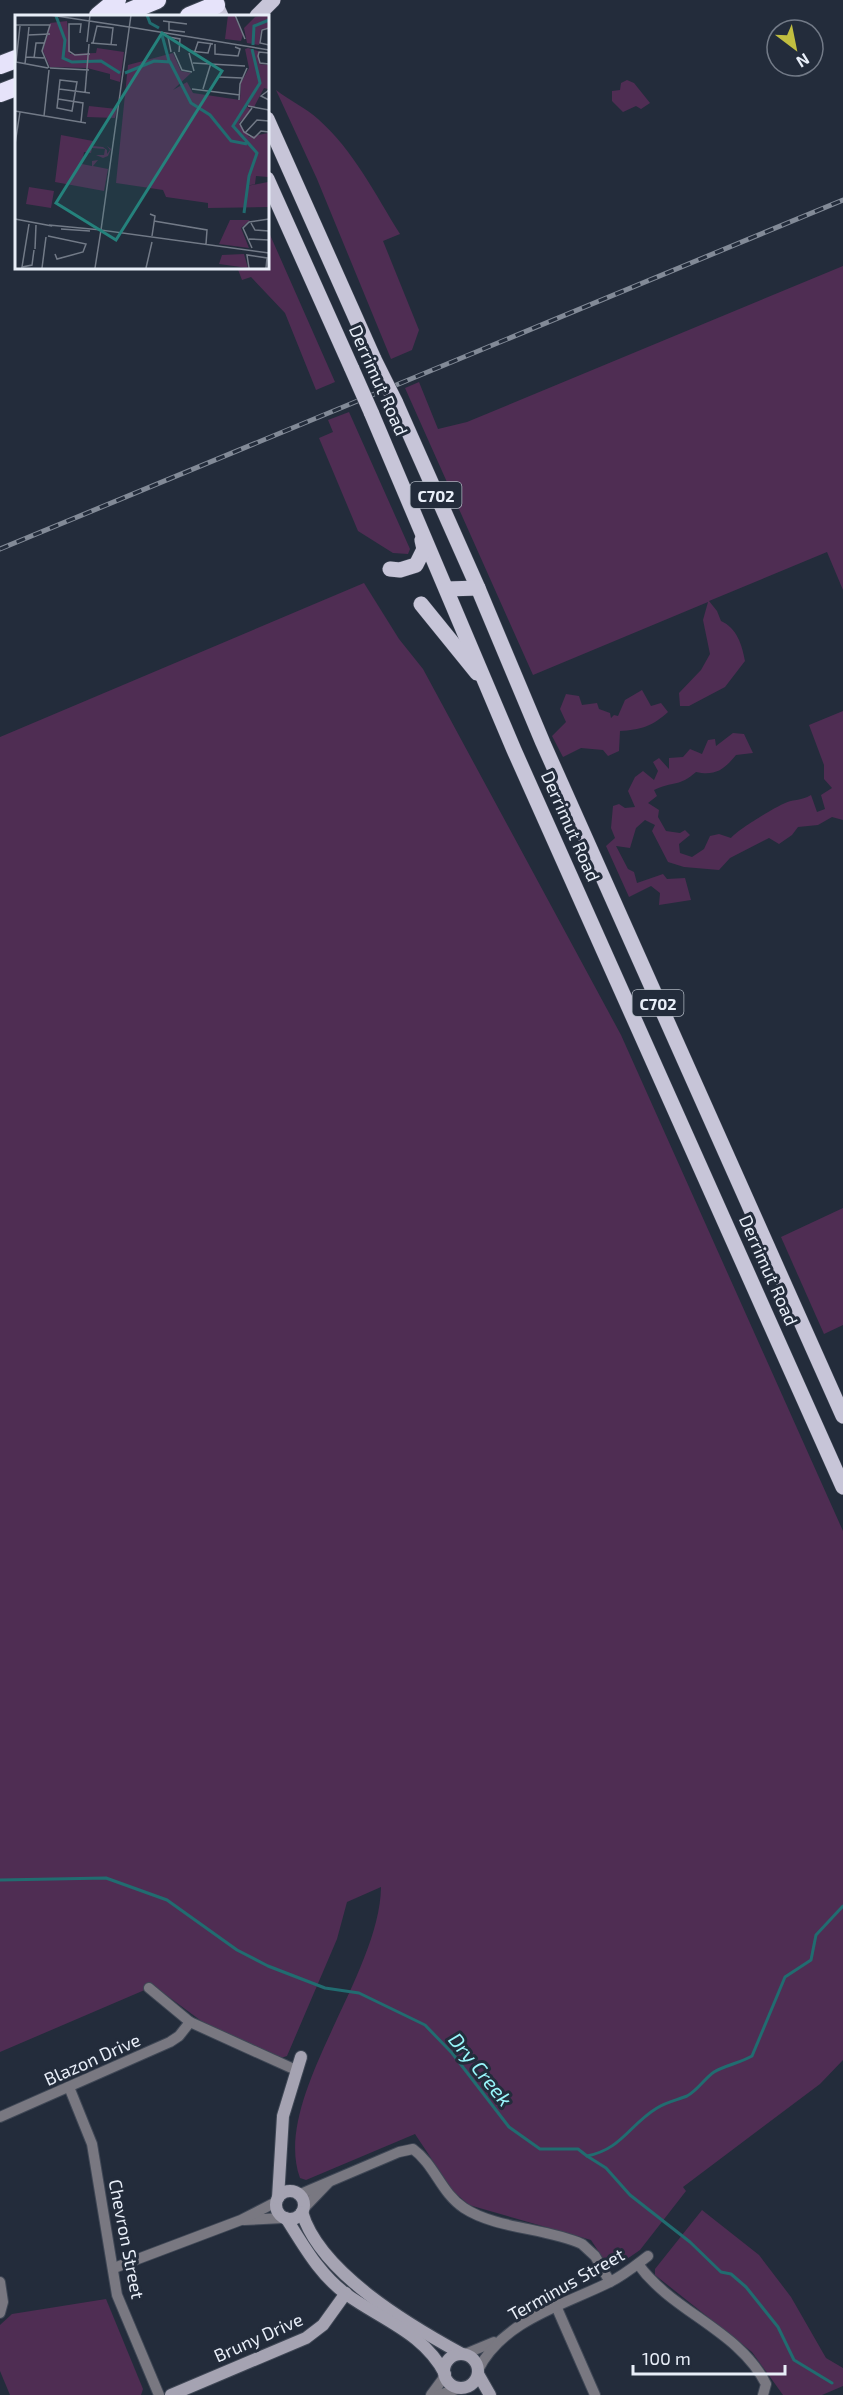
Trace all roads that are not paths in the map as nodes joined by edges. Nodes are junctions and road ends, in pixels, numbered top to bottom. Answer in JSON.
{"nodes":[{"id":1,"x":117,"y":0,"type":"edge"},
{"id":2,"x":157,"y":0,"type":"edge"},
{"id":3,"x":273,"y":0,"type":"edge"},
{"id":4,"x":220,"y":5,"type":"edge"},
{"id":5,"x":190,"y":12,"type":"edge"},
{"id":6,"x":100,"y":15,"type":"edge"},
{"id":7,"x":120,"y":15,"type":"edge"},
{"id":8,"x":258,"y":15,"type":"edge"},
{"id":9,"x":15,"y":59,"type":"edge"},
{"id":10,"x":0,"y":65,"type":"edge"},
{"id":11,"x":15,"y":87,"type":"edge"},
{"id":12,"x":0,"y":93,"type":"edge"},
{"id":13,"x":268,"y":121,"type":"edge"},
{"id":14,"x":268,"y":181,"type":"edge"},
{"id":15,"x":420,"y":530,"type":"junction"},
{"id":16,"x":390,"y":569,"type":"dead end"},
{"id":17,"x":478,"y":588,"type":"junction"},
{"id":18,"x":450,"y":597,"type":"junction"},
{"id":19,"x":421,"y":604,"type":"dead end"},
{"id":20,"x":487,"y":684,"type":"junction"},
{"id":21,"x":843,"y":1416,"type":"edge"},
{"id":22,"x":843,"y":1487,"type":"edge"},
{"id":23,"x":149,"y":1988,"type":"dead end"},
{"id":24,"x":190,"y":2022,"type":"junction"},
{"id":25,"x":301,"y":2057,"type":"dead end"},
{"id":26,"x":296,"y":2070,"type":"junction"},
{"id":27,"x":69,"y":2087,"type":"junction"},
{"id":28,"x":0,"y":2117,"type":"edge"},
{"id":29,"x":281,"y":2159,"type":"junction"},
{"id":30,"x":328,"y":2183,"type":"junction"},
{"id":31,"x":297,"y":2194,"type":"junction"},
{"id":32,"x":277,"y":2200,"type":"junction"},
{"id":33,"x":302,"y":2210,"type":"junction"},
{"id":34,"x":284,"y":2218,"type":"junction"},
{"id":35,"x":241,"y":2220,"type":"junction"},
{"id":36,"x":648,"y":2256,"type":"dead end"},
{"id":37,"x":638,"y":2264,"type":"junction"},
{"id":38,"x":114,"y":2268,"type":"junction"},
{"id":39,"x":0,"y":2282,"type":"edge"},
{"id":40,"x":610,"y":2282,"type":"junction"},
{"id":41,"x":346,"y":2293,"type":"junction"},
{"id":42,"x":556,"y":2306,"type":"junction"},
{"id":43,"x":0,"y":2313,"type":"edge"},
{"id":44,"x":500,"y":2340,"type":"junction"},
{"id":45,"x":463,"y":2354,"type":"junction"},
{"id":46,"x":478,"y":2372,"type":"junction"},
{"id":47,"x":445,"y":2375,"type":"junction"},
{"id":48,"x":466,"y":2390,"type":"edge"},
{"id":49,"x":159,"y":2395,"type":"edge"},
{"id":50,"x":171,"y":2395,"type":"edge"},
{"id":51,"x":431,"y":2395,"type":"edge"},
{"id":52,"x":440,"y":2395,"type":"edge"},
{"id":53,"x":490,"y":2395,"type":"edge"},
{"id":54,"x":595,"y":2395,"type":"edge"},
{"id":55,"x":763,"y":2395,"type":"edge"}],
"edges":[{"from":1,"to":6,"type":"highway"},
{"from":2,"to":7,"type":"highway"},
{"from":3,"to":8,"type":"main road"},
{"from":4,"to":5,"type":"highway"},
{"from":9,"to":10,"type":"highway"},
{"from":11,"to":12,"type":"highway"},
{"from":13,"to":17,"type":"main road","name":"Derrimut Road","number":"C702","bridge":true},
{"from":14,"to":15,"type":"main road","name":"Derrimut Road","number":"C702","bridge":true},
{"from":15,"to":16,"type":"main road"},
{"from":15,"to":18,"type":"main road","name":"Derrimut Road","number":"C702"},
{"from":17,"to":18,"type":"main road"},
{"from":17,"to":21,"type":"main road","name":"Derrimut Road","number":"C702"},
{"from":18,"to":20,"type":"main road","name":"Derrimut Road","number":"C702"},
{"from":19,"to":20,"type":"main road"},
{"from":20,"to":22,"type":"main road","name":"Derrimut Road","number":"C702"},
{"from":23,"to":24,"type":"street"},
{"from":24,"to":26,"type":"street"},
{"from":24,"to":27,"type":"street","name":"Blazon Drive"},
{"from":25,"to":26,"type":"street"},
{"from":26,"to":29,"type":"street"},
{"from":27,"to":28,"type":"street","name":"Blazon Drive"},
{"from":27,"to":38,"type":"street","name":"Chevron Street"},
{"from":29,"to":31,"type":"street"},
{"from":29,"to":32,"type":"street"},
{"from":30,"to":31,"type":"street"},
{"from":30,"to":33,"type":"street"},
{"from":30,"to":40,"type":"street"},
{"from":31,"to":32,"type":"street"},
{"from":31,"to":33,"type":"street"},
{"from":32,"to":34,"type":"street"},
{"from":32,"to":35,"type":"street"},
{"from":33,"to":34,"type":"street"},
{"from":33,"to":45,"type":"street"},
{"from":34,"to":35,"type":"street"},
{"from":34,"to":41,"type":"street"},
{"from":35,"to":38,"type":"street"},
{"from":36,"to":37,"type":"street","name":"Terminus Street"},
{"from":37,"to":40,"type":"street","name":"Terminus Street"},
{"from":37,"to":55,"type":"street"},
{"from":38,"to":49,"type":"street","name":"Chevron Street"},
{"from":39,"to":43,"type":"street"},
{"from":40,"to":42,"type":"street","name":"Terminus Street"},
{"from":41,"to":47,"type":"street"},
{"from":41,"to":50,"type":"street","name":"Bruny Drive"},
{"from":42,"to":44,"type":"street","name":"Terminus Street"},
{"from":42,"to":54,"type":"street"},
{"from":44,"to":45,"type":"street","name":"Terminus Street"},
{"from":44,"to":46,"type":"street","name":"Terminus Street"},
{"from":45,"to":46,"type":"street"},
{"from":45,"to":47,"type":"street"},
{"from":46,"to":48,"type":"street"},
{"from":46,"to":53,"type":"street"},
{"from":47,"to":48,"type":"street"},
{"from":47,"to":51,"type":"street"},
{"from":48,"to":52,"type":"street"}]}
